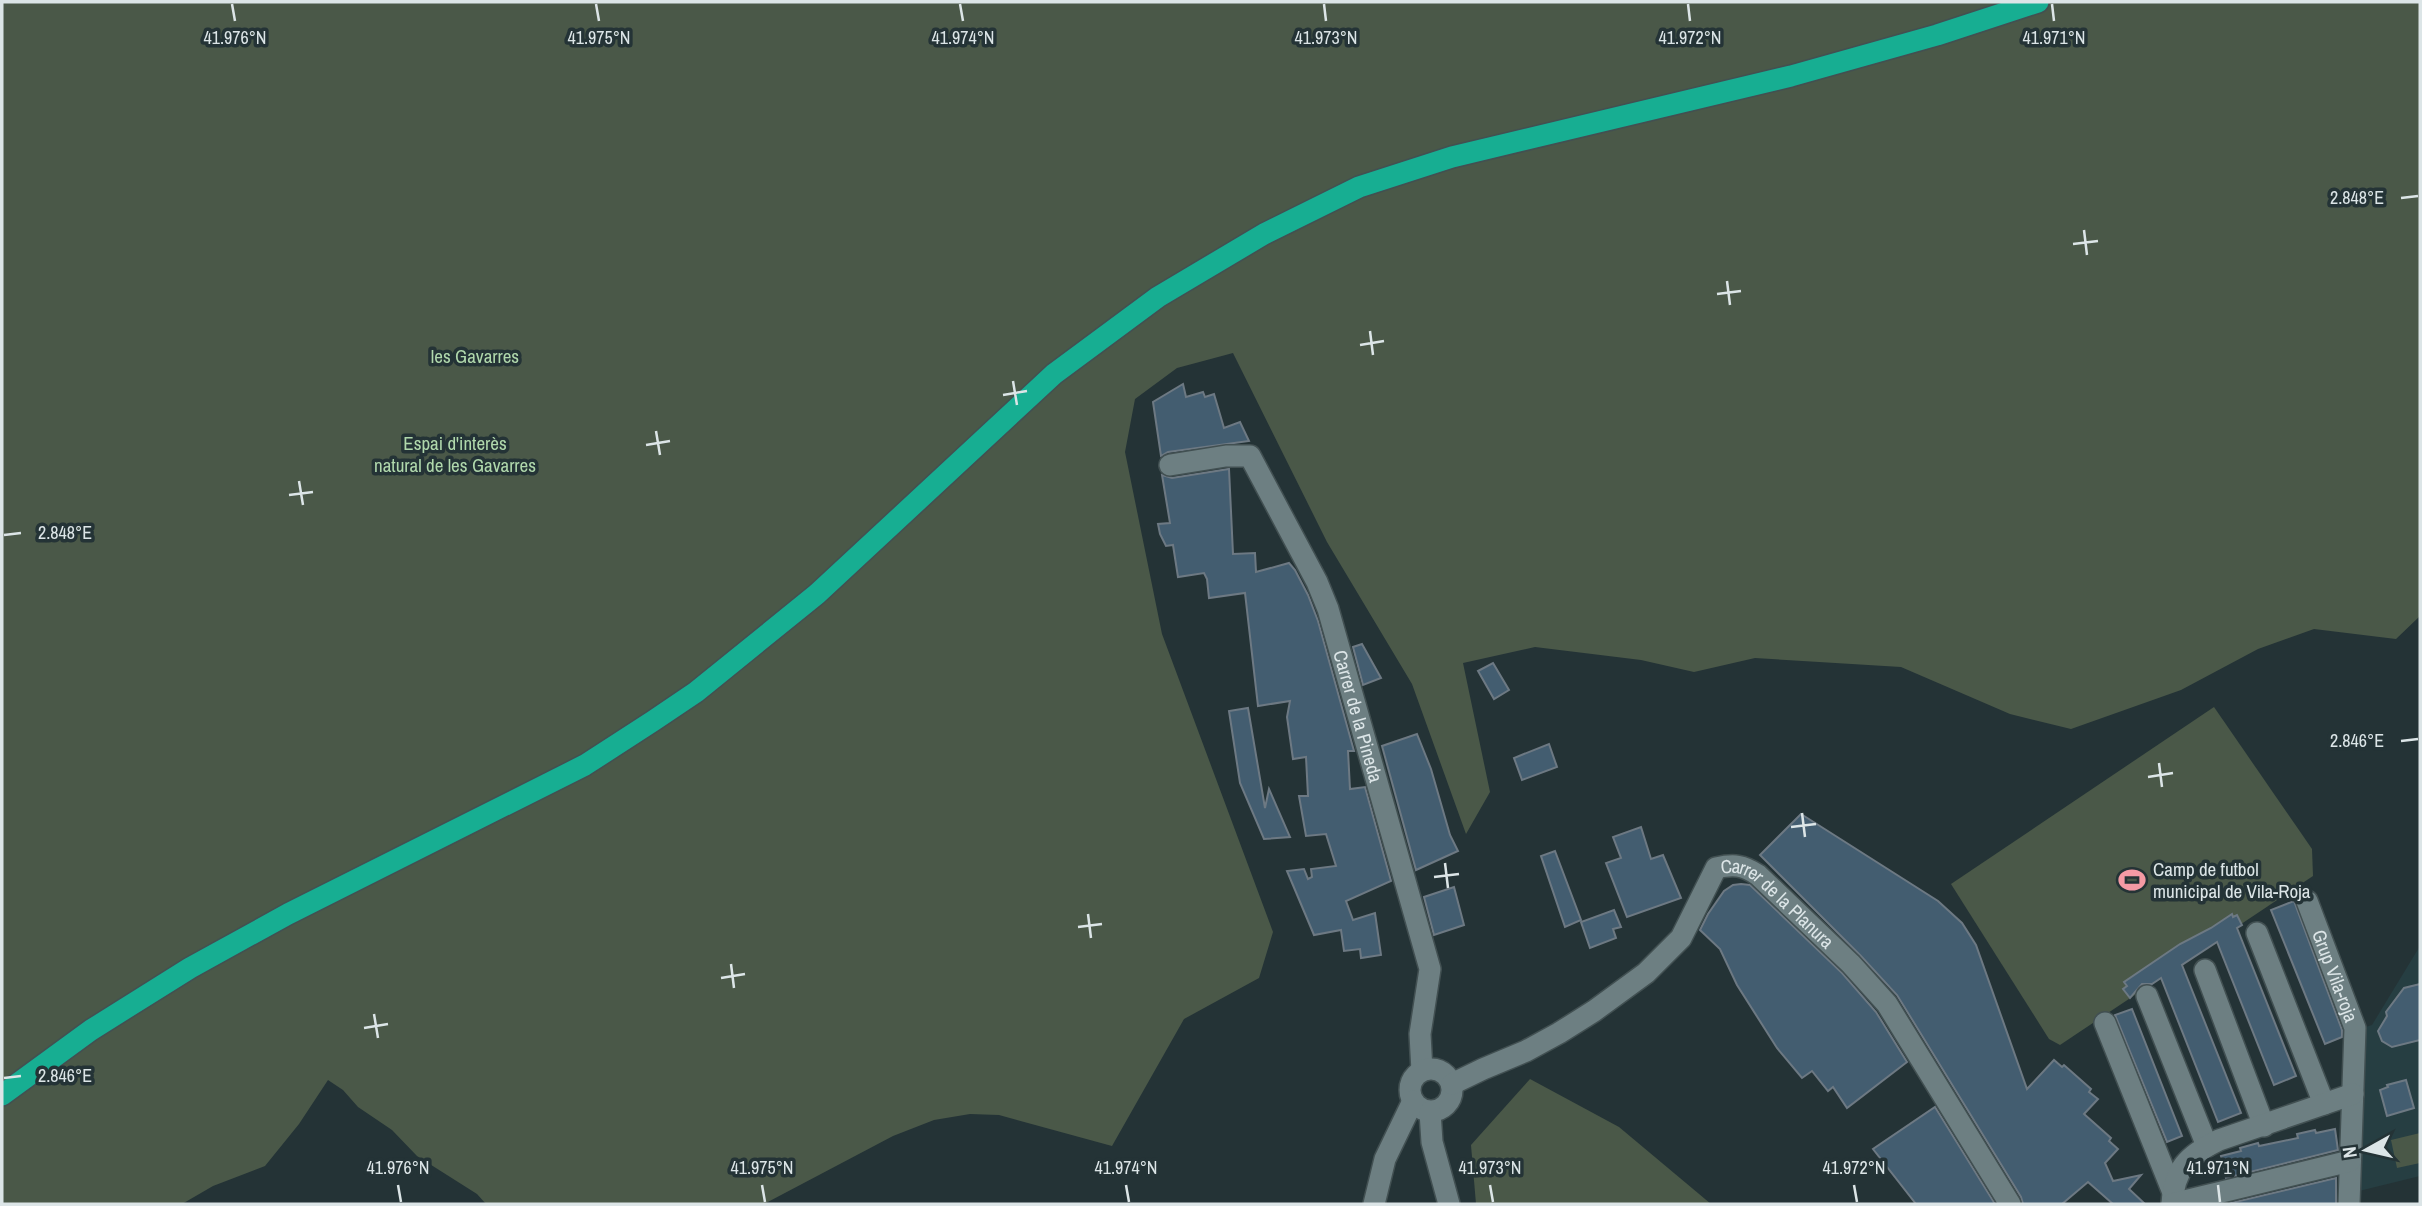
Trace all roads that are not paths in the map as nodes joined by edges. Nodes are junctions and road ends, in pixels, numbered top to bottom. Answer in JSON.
{"nodes":[{"id":1,"x":2038,"y":2,"type":"edge"},
{"id":2,"x":1170,"y":465,"type":"dead end"},
{"id":3,"x":2307,"y":901,"type":"dead end"},
{"id":4,"x":2257,"y":933,"type":"dead end"},
{"id":5,"x":2205,"y":970,"type":"dead end"},
{"id":6,"x":2147,"y":996,"type":"dead end"},
{"id":7,"x":2105,"y":1023,"type":"dead end"},
{"id":8,"x":1422,"y":1071,"type":"junction"},
{"id":9,"x":1452,"y":1084,"type":"junction"},
{"id":10,"x":2353,"y":1094,"type":"junction"},
{"id":11,"x":2,"y":1095,"type":"edge"},
{"id":12,"x":2324,"y":1104,"type":"junction"},
{"id":13,"x":1421,"y":1107,"type":"junction"},
{"id":14,"x":2264,"y":1126,"type":"junction"},
{"id":15,"x":2207,"y":1146,"type":"junction"},
{"id":16,"x":2350,"y":1161,"type":"junction"},
{"id":17,"x":2172,"y":1199,"type":"edge"},
{"id":18,"x":1375,"y":1203,"type":"edge"},
{"id":19,"x":1449,"y":1204,"type":"edge"},
{"id":20,"x":2010,"y":1204,"type":"edge"},
{"id":21,"x":2348,"y":1204,"type":"edge"}],
"edges":[{"from":1,"to":11,"type":"highway"},
{"from":2,"to":8,"type":"street","name":"Carrer de la Pineda"},
{"from":3,"to":10,"type":"street","name":"Grup Vila-roja"},
{"from":4,"to":12,"type":"street"},
{"from":5,"to":14,"type":"street"},
{"from":6,"to":15,"type":"street"},
{"from":7,"to":17,"type":"street"},
{"from":8,"to":9,"type":"street"},
{"from":8,"to":13,"type":"street"},
{"from":9,"to":13,"type":"street"},
{"from":9,"to":20,"type":"street","name":"Carrer de la Planura"},
{"from":10,"to":12,"type":"street"},
{"from":10,"to":16,"type":"street","name":"Grup Vila-roja"},
{"from":12,"to":14,"type":"street"},
{"from":13,"to":18,"type":"street"},
{"from":13,"to":19,"type":"street"},
{"from":14,"to":15,"type":"street"},
{"from":15,"to":17,"type":"street"},
{"from":16,"to":17,"type":"street"},
{"from":16,"to":21,"type":"street","name":"Grup Vila-roja"}]}
